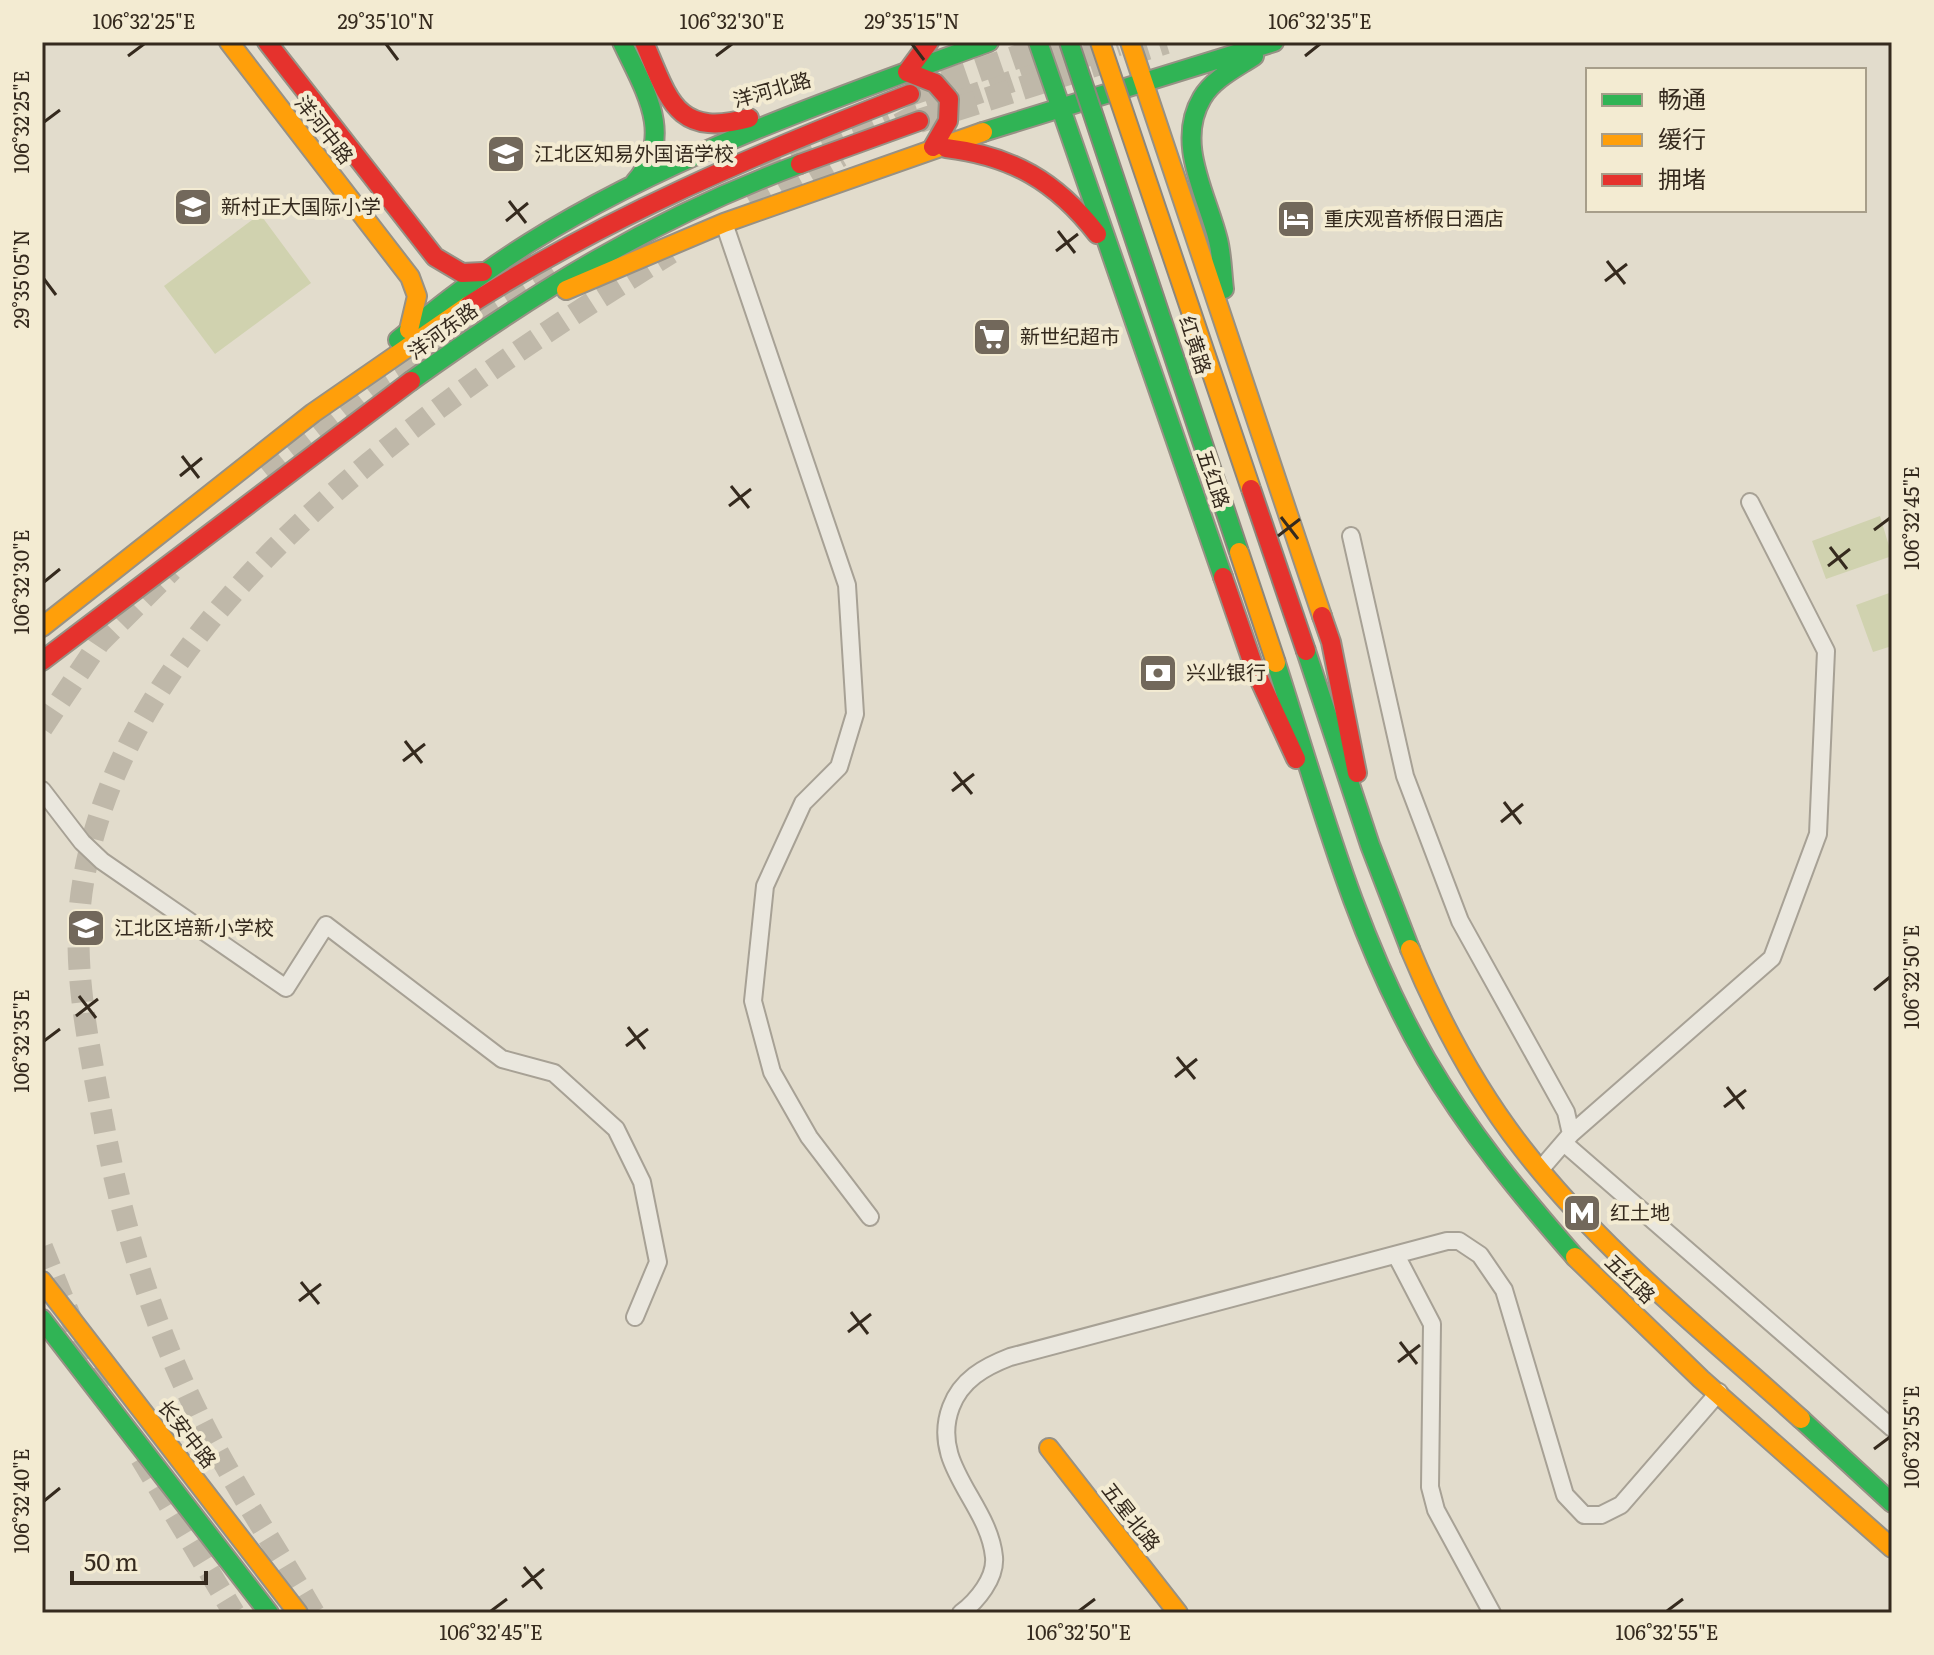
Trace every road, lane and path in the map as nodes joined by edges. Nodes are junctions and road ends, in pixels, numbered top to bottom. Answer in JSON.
{"nodes":[{"id":1,"x":229,"y":42,"type":"edge"},
{"id":2,"x":267,"y":42,"type":"edge"},
{"id":3,"x":622,"y":42,"type":"edge"},
{"id":4,"x":644,"y":42,"type":"edge"},
{"id":5,"x":929,"y":42,"type":"edge"},
{"id":6,"x":989,"y":42,"type":"edge"},
{"id":7,"x":1038,"y":42,"type":"edge"},
{"id":8,"x":1069,"y":42,"type":"edge"},
{"id":9,"x":1100,"y":42,"type":"edge"},
{"id":10,"x":1130,"y":42,"type":"edge"},
{"id":11,"x":1274,"y":42,"type":"edge"},
{"id":12,"x":1281,"y":42,"type":"edge"},
{"id":13,"x":907,"y":72,"type":"junction"},
{"id":14,"x":1143,"y":82,"type":"junction"},
{"id":15,"x":862,"y":89,"type":"junction"},
{"id":16,"x":910,"y":94,"type":"tunnel mouth"},
{"id":17,"x":1060,"y":105,"type":"junction"},
{"id":18,"x":919,"y":121,"type":"tunnel mouth"},
{"id":19,"x":933,"y":147,"type":"junction"},
{"id":20,"x":622,"y":193,"type":"junction"},
{"id":21,"x":724,"y":223,"type":"junction"},
{"id":22,"x":1192,"y":224,"type":"junction"},
{"id":23,"x":1111,"y":252,"type":"junction"},
{"id":24,"x":485,"y":272,"type":"junction"},
{"id":25,"x":495,"y":321,"type":"junction"},
{"id":26,"x":409,"y":330,"type":"junction"},
{"id":27,"x":1231,"y":342,"type":"junction"},
{"id":28,"x":326,"y":405,"type":"junction"},
{"id":29,"x":1750,"y":502,"type":"dead end"},
{"id":30,"x":1351,"y":536,"type":"dead end"},
{"id":31,"x":42,"y":627,"type":"edge"},
{"id":32,"x":1306,"y":651,"type":"joint"},
{"id":33,"x":42,"y":661,"type":"edge"},
{"id":34,"x":1276,"y":663,"type":"joint"},
{"id":35,"x":42,"y":790,"type":"edge"},
{"id":36,"x":1372,"y":848,"type":"junction"},
{"id":37,"x":1342,"y":860,"type":"junction"},
{"id":38,"x":1568,"y":1138,"type":"junction"},
{"id":39,"x":1540,"y":1170,"type":"junction"},
{"id":40,"x":870,"y":1217,"type":"dead end"},
{"id":41,"x":1396,"y":1255,"type":"junction"},
{"id":42,"x":42,"y":1281,"type":"edge"},
{"id":43,"x":635,"y":1317,"type":"dead end"},
{"id":44,"x":42,"y":1319,"type":"edge"},
{"id":45,"x":1719,"y":1392,"type":"junction"},
{"id":46,"x":1892,"y":1428,"type":"edge"},
{"id":47,"x":1049,"y":1448,"type":"dead end"},
{"id":48,"x":1892,"y":1503,"type":"edge"},
{"id":49,"x":1892,"y":1548,"type":"edge"},
{"id":50,"x":269,"y":1613,"type":"edge"},
{"id":51,"x":298,"y":1613,"type":"edge"},
{"id":52,"x":961,"y":1613,"type":"edge"},
{"id":53,"x":1178,"y":1613,"type":"edge"},
{"id":54,"x":1492,"y":1613,"type":"edge"}],
"edges":[{"from":1,"to":26,"type":"main road","name":"洋河中路"},
{"from":2,"to":24,"type":"main road","name":"洋河中路"},
{"from":3,"to":20,"type":"main road"},
{"from":4,"to":15,"type":"main road","name":"洋河北路"},
{"from":5,"to":13,"type":"main road"},
{"from":6,"to":13,"type":"main road"},
{"from":7,"to":17,"type":"main road","name":"五红路"},
{"from":8,"to":34,"type":"main road","name":"红黄路","bridge":true},
{"from":9,"to":32,"type":"main road","name":"红黄路","bridge":true},
{"from":10,"to":14,"type":"main road","name":"五红路"},
{"from":11,"to":14,"type":"main road"},
{"from":12,"to":27,"type":"main road"},
{"from":13,"to":15,"type":"main road"},
{"from":13,"to":19,"type":"main road"},
{"from":14,"to":17,"type":"main road"},
{"from":14,"to":22,"type":"main road","name":"五红路"},
{"from":15,"to":20,"type":"main road"},
{"from":16,"to":28,"type":"main road","name":"洋河东路"},
{"from":17,"to":19,"type":"main road"},
{"from":17,"to":23,"type":"main road","name":"五红路"},
{"from":18,"to":25,"type":"main road","name":"洋河东路"},
{"from":19,"to":21,"type":"main road"},
{"from":19,"to":23,"type":"main road"},
{"from":20,"to":24,"type":"main road"},
{"from":21,"to":25,"type":"main road"},
{"from":21,"to":40,"type":"street"},
{"from":22,"to":23,"type":"main road"},
{"from":22,"to":27,"type":"main road","name":"五红路"},
{"from":23,"to":37,"type":"main road","name":"五红路"},
{"from":24,"to":26,"type":"main road"},
{"from":25,"to":33,"type":"main road","name":"洋河东路"},
{"from":26,"to":28,"type":"main road"},
{"from":27,"to":36,"type":"main road","name":"五红路"},
{"from":28,"to":31,"type":"main road","name":"洋河东路"},
{"from":29,"to":38,"type":"street"},
{"from":30,"to":38,"type":"street"},
{"from":32,"to":36,"type":"main road","name":"五红路"},
{"from":34,"to":37,"type":"main road","name":"五红路"},
{"from":35,"to":43,"type":"street"},
{"from":36,"to":39,"type":"main road","name":"五红路"},
{"from":37,"to":45,"type":"main road","name":"五红路"},
{"from":38,"to":39,"type":"street"},
{"from":38,"to":46,"type":"street"},
{"from":39,"to":48,"type":"main road","name":"五红路"},
{"from":41,"to":45,"type":"street"},
{"from":41,"to":52,"type":"street"},
{"from":41,"to":54,"type":"street"},
{"from":42,"to":51,"type":"main road","name":"长安中路"},
{"from":44,"to":50,"type":"main road"},
{"from":45,"to":49,"type":"main road","name":"五红路"},
{"from":47,"to":53,"type":"main road","name":"五星北路"}]}
